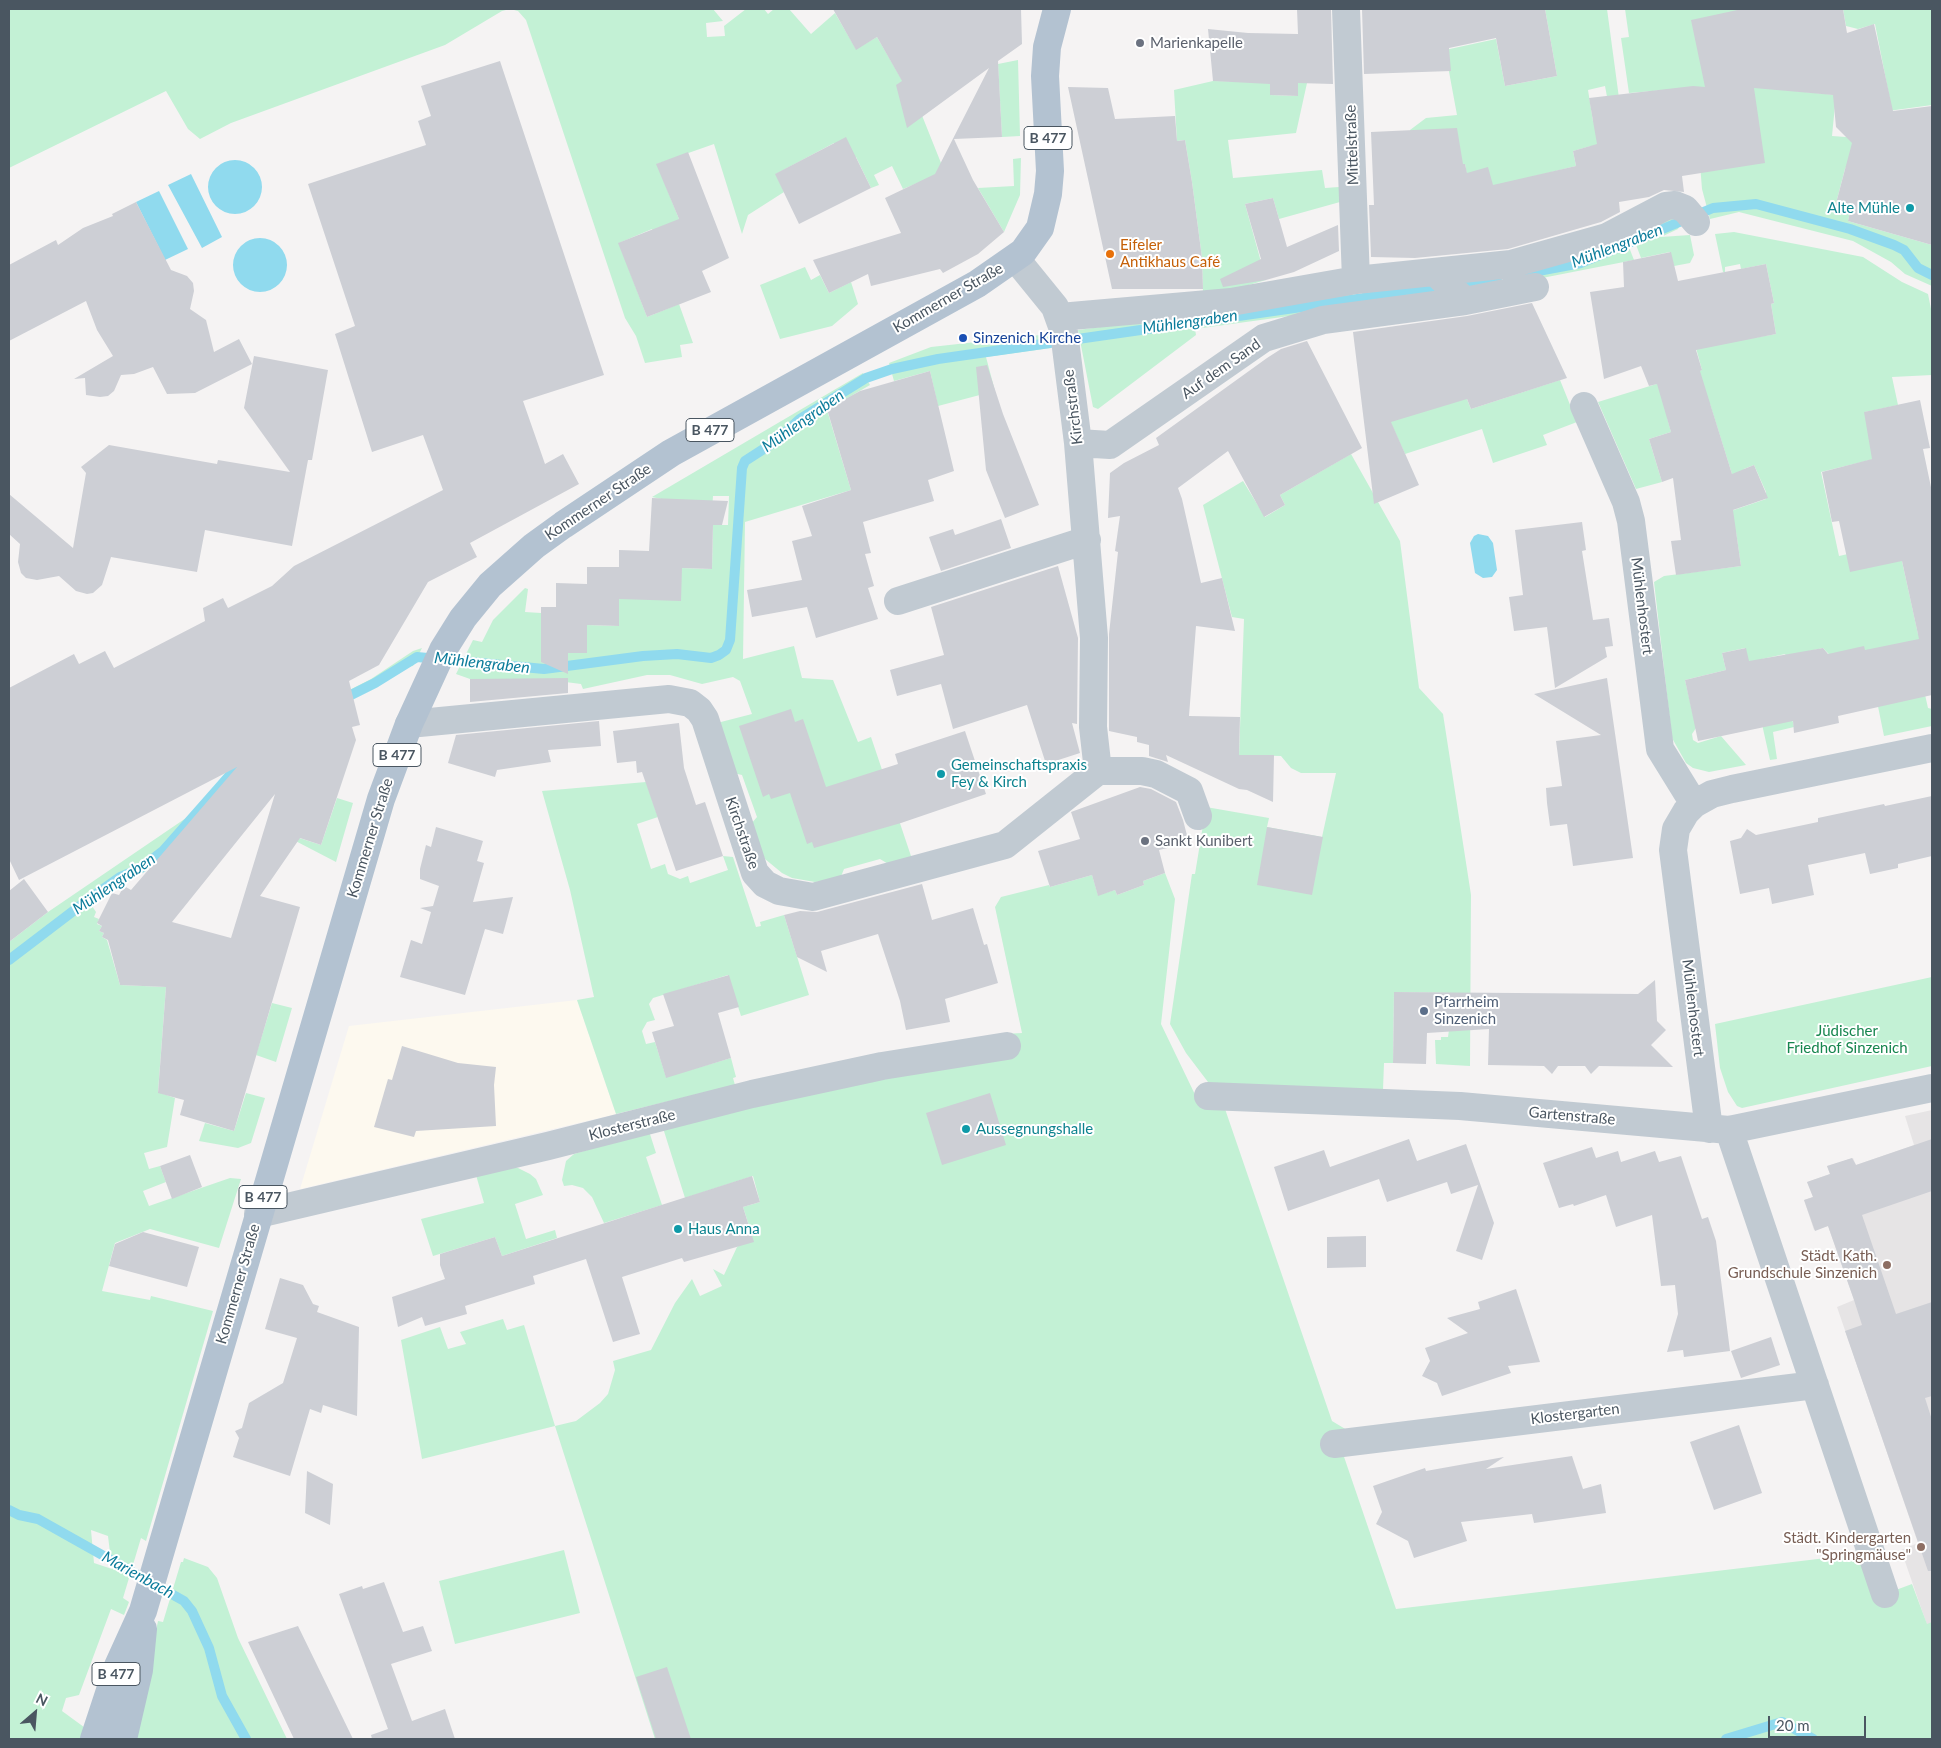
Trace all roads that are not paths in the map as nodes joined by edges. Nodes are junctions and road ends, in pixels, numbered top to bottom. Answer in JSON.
{"nodes":[{"id":1,"x":1057,"y":9,"type":"edge"},
{"id":2,"x":1346,"y":9,"type":"edge"},
{"id":3,"x":1690,"y":215,"type":"dead end"},
{"id":4,"x":1016,"y":259,"type":"junction"},
{"id":5,"x":1356,"y":280,"type":"junction"},
{"id":6,"x":1451,"y":287,"type":"junction"},
{"id":7,"x":1536,"y":287,"type":"dead end"},
{"id":8,"x":1063,"y":332,"type":"junction"},
{"id":9,"x":1584,"y":406,"type":"dead end"},
{"id":10,"x":1078,"y":443,"type":"junction"},
{"id":11,"x":1087,"y":540,"type":"junction"},
{"id":12,"x":898,"y":601,"type":"dead end"},
{"id":13,"x":409,"y":724,"type":"junction"},
{"id":14,"x":1932,"y":748,"type":"edge"},
{"id":15,"x":1098,"y":772,"type":"junction"},
{"id":16,"x":1694,"y":804,"type":"junction"},
{"id":17,"x":1198,"y":816,"type":"dead end"},
{"id":18,"x":1007,"y":1046,"type":"dead end"},
{"id":19,"x":1932,"y":1088,"type":"edge"},
{"id":20,"x":1208,"y":1096,"type":"dead end"},
{"id":21,"x":1719,"y":1130,"type":"junction"},
{"id":22,"x":258,"y":1214,"type":"junction"},
{"id":23,"x":1815,"y":1385,"type":"junction"},
{"id":24,"x":1334,"y":1444,"type":"dead end"},
{"id":25,"x":1885,"y":1594,"type":"dead end"},
{"id":26,"x":144,"y":1610,"type":"junction"},
{"id":27,"x":94,"y":1739,"type":"edge"},
{"id":28,"x":123,"y":1739,"type":"edge"}],
"edges":[{"from":1,"to":4,"type":"main road","name":"Kommerner Straße","number":"B 477"},
{"from":2,"to":5,"type":"street","name":"Mittelstraße"},
{"from":3,"to":6,"type":"street","name":"Auf dem Sand"},
{"from":4,"to":8,"type":"street","name":"Kirchstraße"},
{"from":4,"to":13,"type":"main road","name":"Kommerner Straße","number":"B 477"},
{"from":5,"to":6,"type":"street","name":"Auf dem Sand"},
{"from":5,"to":8,"type":"street","name":"Auf dem Sand"},
{"from":6,"to":7,"type":"street","name":"Auf dem Sand"},
{"from":6,"to":10,"type":"street","name":"Auf dem Sand"},
{"from":8,"to":10,"type":"street","name":"Kirchstraße"},
{"from":9,"to":16,"type":"street","name":"Mühlenhostert"},
{"from":10,"to":11,"type":"street","name":"Kirchstraße"},
{"from":11,"to":12,"type":"street"},
{"from":11,"to":15,"type":"street","name":"Kirchstraße"},
{"from":13,"to":15,"type":"street","name":"Kirchstraße"},
{"from":13,"to":22,"type":"main road","name":"Kommerner Straße","number":"B 477"},
{"from":14,"to":16,"type":"street","name":"Mühlenhostert"},
{"from":15,"to":17,"type":"street"},
{"from":16,"to":21,"type":"street","name":"Mühlenhostert"},
{"from":18,"to":22,"type":"street","name":"Klosterstraße"},
{"from":19,"to":21,"type":"street","name":"Gartenstraße"},
{"from":20,"to":21,"type":"street","name":"Gartenstraße"},
{"from":21,"to":23,"type":"street"},
{"from":22,"to":26,"type":"main road","name":"Kommerner Straße","number":"B 477"},
{"from":23,"to":24,"type":"street","name":"Klostergarten"},
{"from":23,"to":25,"type":"street"},
{"from":26,"to":27,"type":"main road","name":"Kommerner Straße","number":"B 477"},
{"from":26,"to":28,"type":"main road","name":"Kommerner Straße","number":"B 477"}]}
